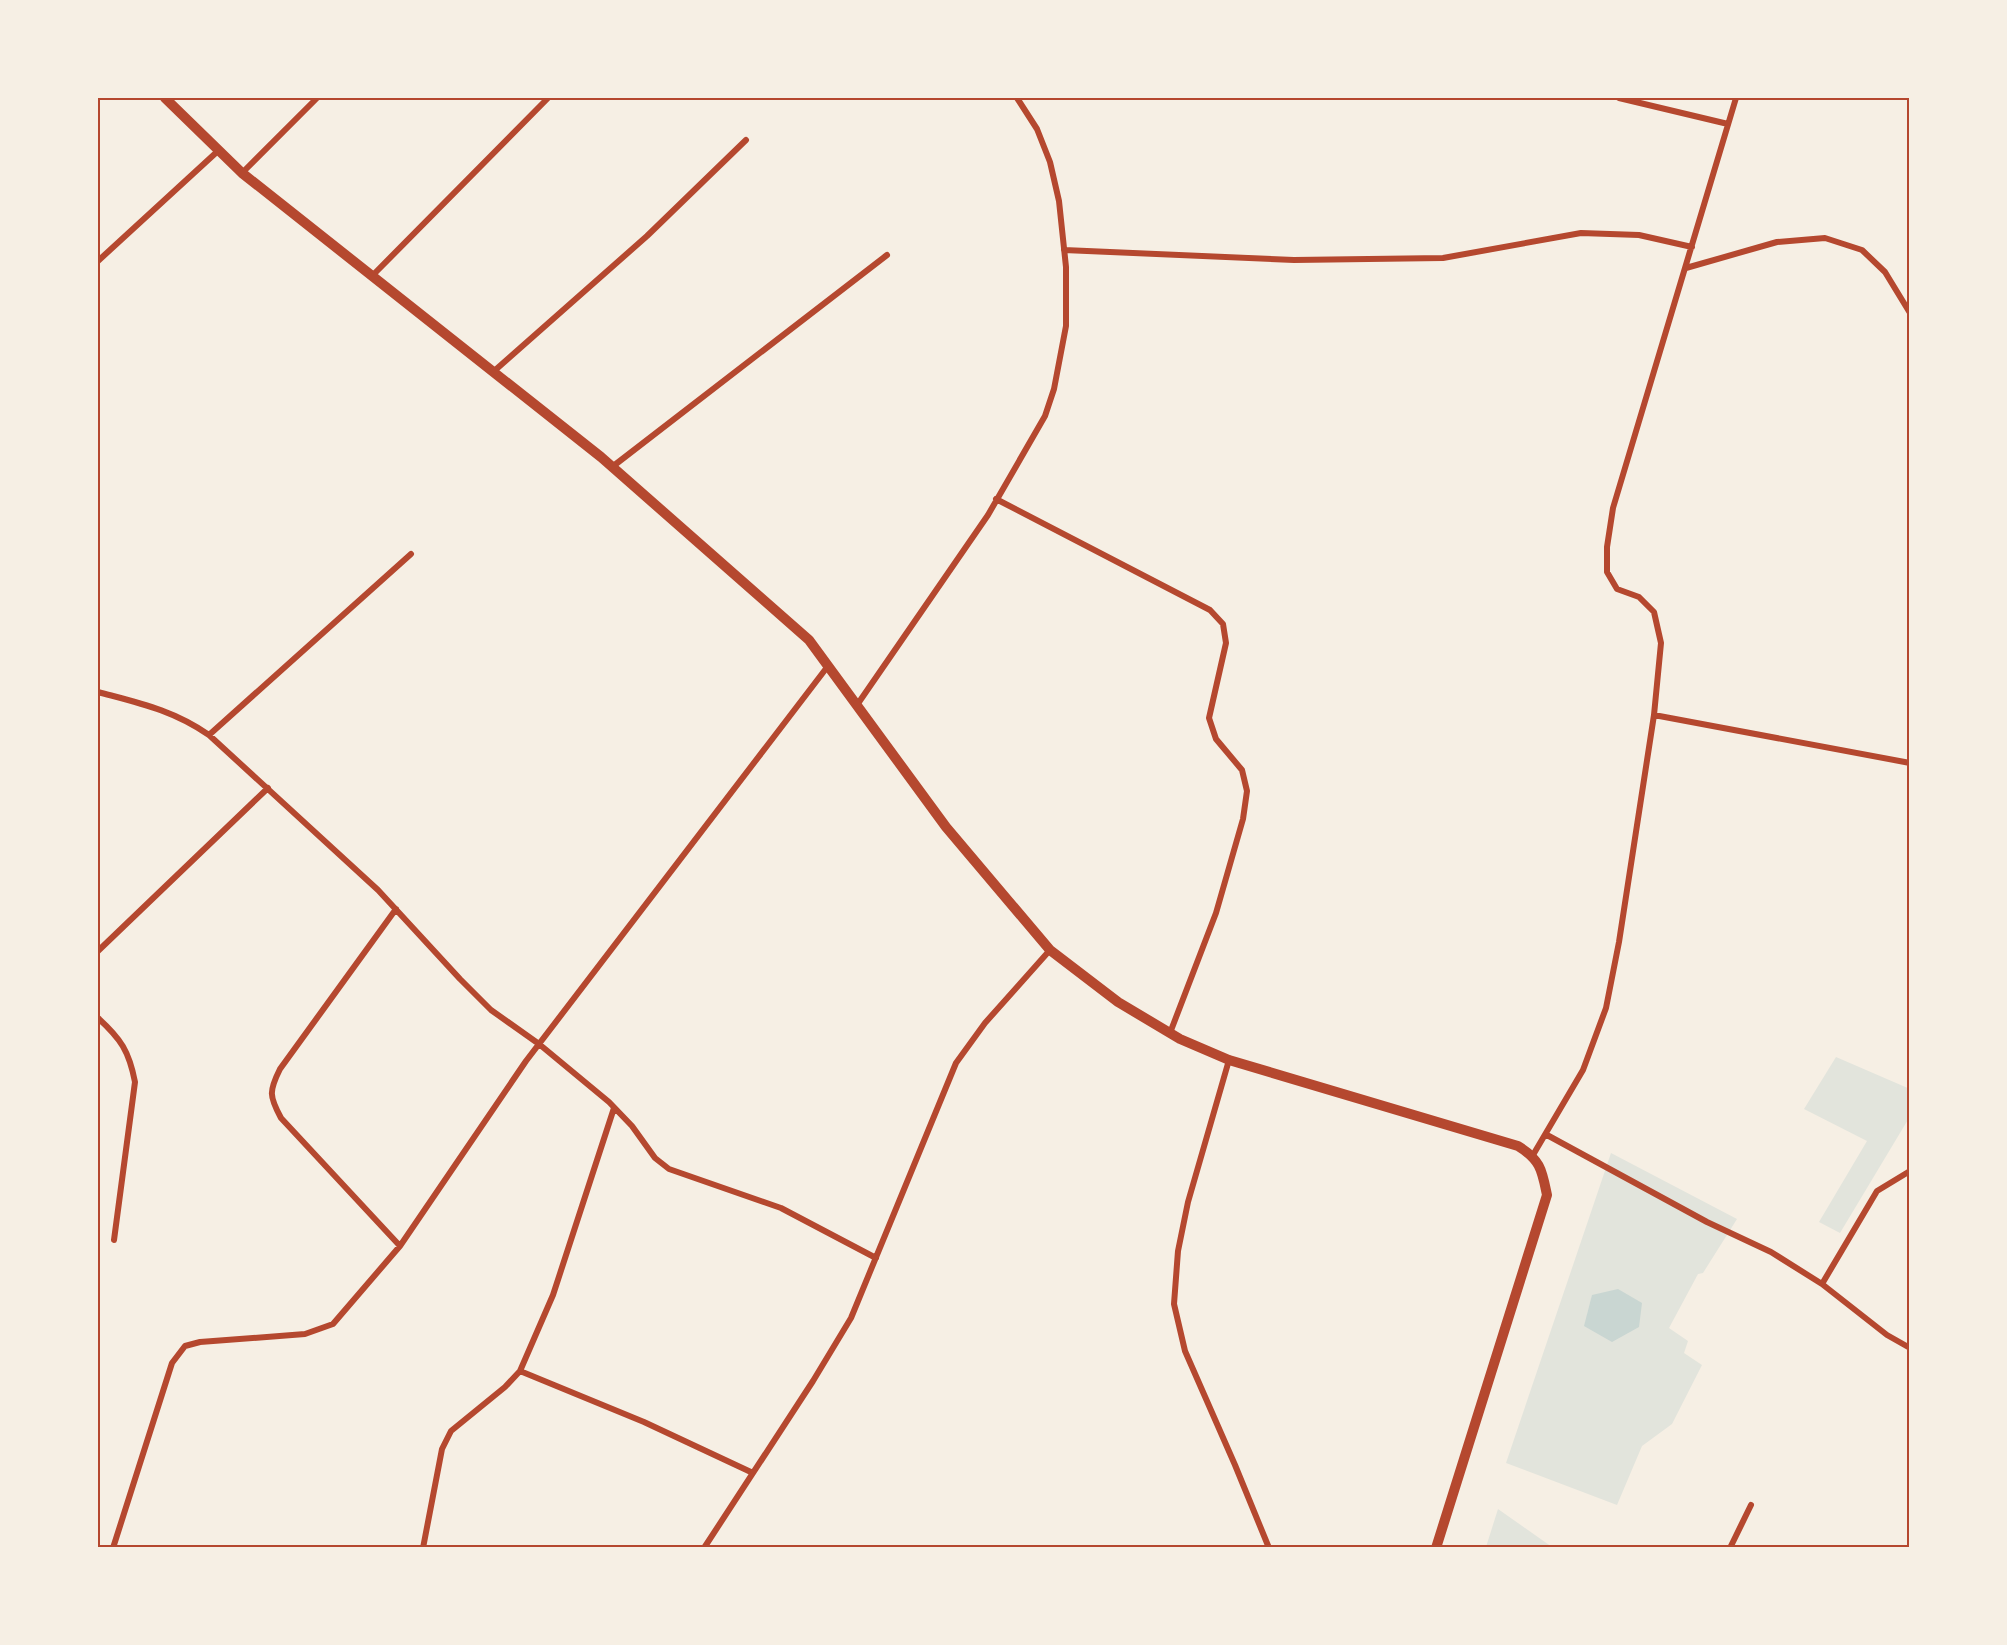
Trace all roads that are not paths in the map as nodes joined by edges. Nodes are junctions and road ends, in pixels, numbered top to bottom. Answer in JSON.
{"nodes":[{"id":1,"x":165,"y":98,"type":"edge"},
{"id":2,"x":317,"y":98,"type":"edge"},
{"id":3,"x":548,"y":98,"type":"edge"},
{"id":4,"x":1017,"y":98,"type":"edge"},
{"id":5,"x":1619,"y":98,"type":"edge"},
{"id":6,"x":1736,"y":98,"type":"edge"},
{"id":7,"x":1728,"y":124,"type":"junction"},
{"id":8,"x":746,"y":140,"type":"dead end"},
{"id":9,"x":219,"y":150,"type":"junction"},
{"id":10,"x":242,"y":173,"type":"junction"},
{"id":11,"x":1692,"y":247,"type":"junction"},
{"id":12,"x":1064,"y":250,"type":"junction"},
{"id":13,"x":887,"y":255,"type":"dead end"},
{"id":14,"x":98,"y":261,"type":"edge"},
{"id":15,"x":1686,"y":268,"type":"junction"},
{"id":16,"x":372,"y":276,"type":"junction"},
{"id":17,"x":1910,"y":313,"type":"edge"},
{"id":18,"x":494,"y":372,"type":"junction"},
{"id":19,"x":612,"y":467,"type":"junction"},
{"id":20,"x":996,"y":499,"type":"junction"},
{"id":21,"x":411,"y":554,"type":"dead end"},
{"id":22,"x":828,"y":666,"type":"junction"},
{"id":23,"x":98,"y":692,"type":"edge"},
{"id":24,"x":857,"y":705,"type":"junction"},
{"id":25,"x":1653,"y":714,"type":"junction"},
{"id":26,"x":210,"y":735,"type":"junction"},
{"id":27,"x":1910,"y":763,"type":"edge"},
{"id":28,"x":268,"y":788,"type":"junction"},
{"id":29,"x":396,"y":909,"type":"junction"},
{"id":30,"x":1050,"y":950,"type":"junction"},
{"id":31,"x":98,"y":951,"type":"edge"},
{"id":32,"x":98,"y":1018,"type":"edge"},
{"id":33,"x":1170,"y":1033,"type":"junction"},
{"id":34,"x":539,"y":1044,"type":"junction"},
{"id":35,"x":1229,"y":1060,"type":"junction"},
{"id":36,"x":614,"y":1108,"type":"junction"},
{"id":37,"x":1547,"y":1135,"type":"junction"},
{"id":38,"x":1533,"y":1155,"type":"junction"},
{"id":39,"x":1910,"y":1171,"type":"edge"},
{"id":40,"x":114,"y":1240,"type":"dead end"},
{"id":41,"x":400,"y":1246,"type":"junction"},
{"id":42,"x":876,"y":1258,"type":"junction"},
{"id":43,"x":1822,"y":1284,"type":"junction"},
{"id":44,"x":1910,"y":1348,"type":"edge"},
{"id":45,"x":520,"y":1371,"type":"junction"},
{"id":46,"x":753,"y":1473,"type":"junction"},
{"id":47,"x":1751,"y":1505,"type":"dead end"},
{"id":48,"x":113,"y":1548,"type":"edge"},
{"id":49,"x":423,"y":1548,"type":"edge"},
{"id":50,"x":704,"y":1548,"type":"edge"},
{"id":51,"x":1269,"y":1548,"type":"edge"},
{"id":52,"x":1436,"y":1548,"type":"edge"},
{"id":53,"x":1730,"y":1548,"type":"edge"}],
"edges":[{"from":1,"to":9,"type":"street"},
{"from":2,"to":10,"type":"street"},
{"from":3,"to":16,"type":"street"},
{"from":4,"to":12,"type":"street"},
{"from":5,"to":7,"type":"street"},
{"from":6,"to":7,"type":"street"},
{"from":7,"to":11,"type":"street"},
{"from":8,"to":18,"type":"street"},
{"from":9,"to":10,"type":"street"},
{"from":9,"to":14,"type":"street"},
{"from":10,"to":16,"type":"street"},
{"from":11,"to":12,"type":"street"},
{"from":11,"to":15,"type":"street"},
{"from":12,"to":20,"type":"street"},
{"from":13,"to":19,"type":"street"},
{"from":15,"to":17,"type":"street"},
{"from":15,"to":25,"type":"street"},
{"from":16,"to":18,"type":"street"},
{"from":18,"to":19,"type":"street"},
{"from":19,"to":22,"type":"street"},
{"from":20,"to":24,"type":"street"},
{"from":20,"to":33,"type":"street"},
{"from":21,"to":26,"type":"street"},
{"from":22,"to":24,"type":"street"},
{"from":22,"to":34,"type":"street"},
{"from":23,"to":26,"type":"street"},
{"from":24,"to":30,"type":"street"},
{"from":25,"to":27,"type":"street"},
{"from":25,"to":37,"type":"street"},
{"from":26,"to":28,"type":"street"},
{"from":28,"to":29,"type":"street"},
{"from":28,"to":31,"type":"street"},
{"from":29,"to":34,"type":"street"},
{"from":29,"to":41,"type":"street"},
{"from":30,"to":33,"type":"street"},
{"from":30,"to":42,"type":"street"},
{"from":32,"to":40,"type":"street"},
{"from":33,"to":35,"type":"street"},
{"from":34,"to":36,"type":"street"},
{"from":34,"to":41,"type":"street"},
{"from":35,"to":38,"type":"street"},
{"from":35,"to":51,"type":"street"},
{"from":36,"to":42,"type":"street"},
{"from":36,"to":45,"type":"street"},
{"from":37,"to":38,"type":"street"},
{"from":37,"to":43,"type":"street"},
{"from":38,"to":52,"type":"street"},
{"from":39,"to":43,"type":"street"},
{"from":41,"to":48,"type":"street"},
{"from":42,"to":46,"type":"street"},
{"from":43,"to":44,"type":"street"},
{"from":45,"to":46,"type":"street"},
{"from":45,"to":49,"type":"street"},
{"from":46,"to":50,"type":"street"},
{"from":47,"to":53,"type":"street"}]}
